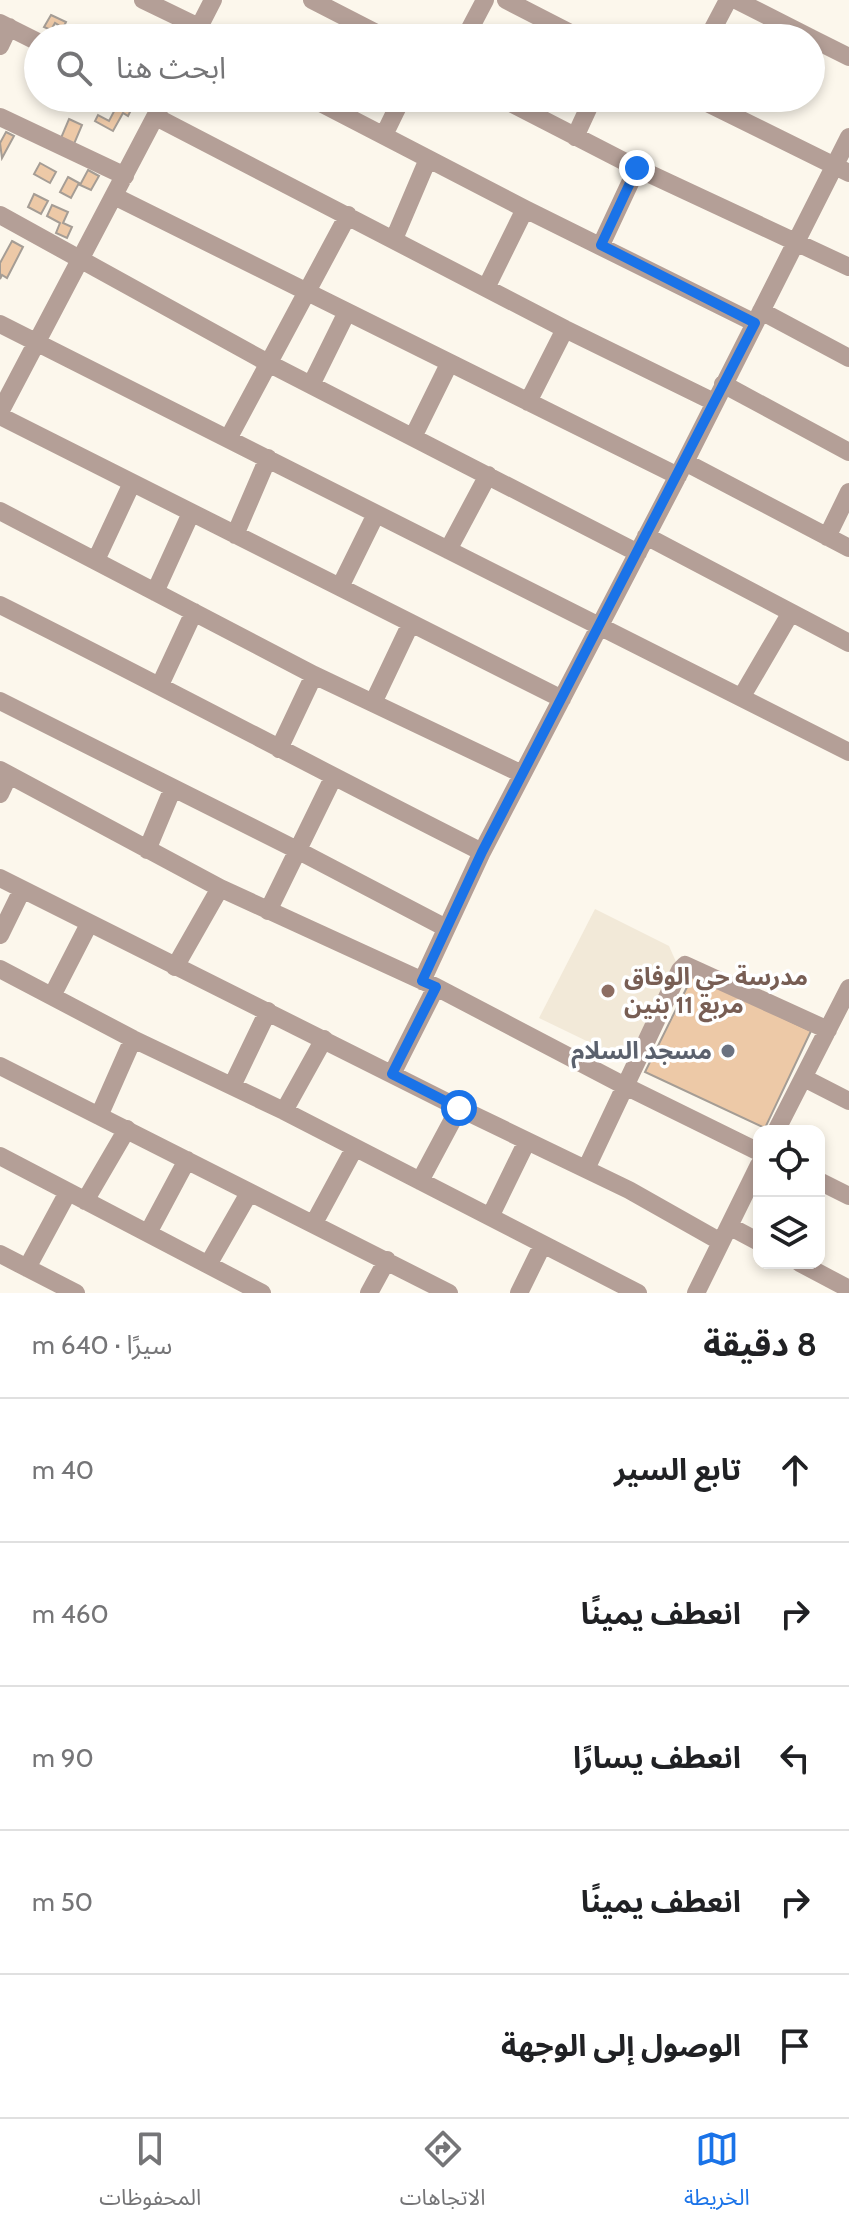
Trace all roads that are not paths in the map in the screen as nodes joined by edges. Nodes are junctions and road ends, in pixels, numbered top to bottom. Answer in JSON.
{"nodes":[{"id":1,"x":143,"y":0,"type":"edge"},
{"id":2,"x":213,"y":0,"type":"edge"},
{"id":3,"x":312,"y":0,"type":"edge"},
{"id":4,"x":485,"y":0,"type":"edge"},
{"id":5,"x":506,"y":0,"type":"edge"},
{"id":6,"x":728,"y":0,"type":"edge"},
{"id":7,"x":736,"y":0,"type":"edge"},
{"id":8,"x":179,"y":24,"type":"edge"},
{"id":9,"x":201,"y":24,"type":"edge"},
{"id":10,"x":359,"y":24,"type":"edge"},
{"id":11,"x":472,"y":24,"type":"edge"},
{"id":12,"x":553,"y":24,"type":"edge"},
{"id":13,"x":715,"y":24,"type":"edge"},
{"id":14,"x":783,"y":24,"type":"edge"},
{"id":15,"x":4,"y":25,"type":"edge"},
{"id":16,"x":24,"y":35,"type":"edge"},
{"id":17,"x":825,"y":45,"type":"edge"},
{"id":18,"x":0,"y":46,"type":"edge"},
{"id":19,"x":849,"y":57,"type":"edge"},
{"id":20,"x":154,"y":112,"type":"edge"},
{"id":21,"x":172,"y":112,"type":"edge"},
{"id":22,"x":339,"y":112,"type":"edge"},
{"id":23,"x":395,"y":112,"type":"edge"},
{"id":24,"x":528,"y":112,"type":"edge"},
{"id":25,"x":587,"y":112,"type":"edge"},
{"id":26,"x":726,"y":112,"type":"edge"},
{"id":27,"x":0,"y":117,"type":"edge"},
{"id":28,"x":384,"y":135,"type":"junction"},
{"id":29,"x":575,"y":137,"type":"junction"},
{"id":30,"x":849,"y":137,"type":"edge"},
{"id":31,"x":428,"y":159,"type":"junction"},
{"id":32,"x":637,"y":168,"type":"junction"},
{"id":33,"x":842,"y":169,"type":"edge"},
{"id":34,"x":125,"y":176,"type":"junction"},
{"id":35,"x":114,"y":196,"type":"junction"},
{"id":36,"x":525,"y":209,"type":"junction"},
{"id":37,"x":0,"y":215,"type":"edge"},
{"id":38,"x":348,"y":215,"type":"junction"},
{"id":39,"x":394,"y":239,"type":"junction"},
{"id":40,"x":797,"y":242,"type":"junction"},
{"id":41,"x":601,"y":245,"type":"junction"},
{"id":42,"x":83,"y":259,"type":"junction"},
{"id":43,"x":849,"y":267,"type":"edge"},
{"id":44,"x":487,"y":286,"type":"junction"},
{"id":45,"x":307,"y":292,"type":"junction"},
{"id":46,"x":347,"y":312,"type":"junction"},
{"id":47,"x":758,"y":317,"type":"junction"},
{"id":48,"x":0,"y":324,"type":"edge"},
{"id":49,"x":565,"y":329,"type":"junction"},
{"id":50,"x":37,"y":343,"type":"junction"},
{"id":51,"x":849,"y":358,"type":"edge"},
{"id":52,"x":270,"y":364,"type":"junction"},
{"id":53,"x":449,"y":364,"type":"junction"},
{"id":54,"x":723,"y":384,"type":"junction"},
{"id":55,"x":311,"y":385,"type":"junction"},
{"id":56,"x":6,"y":390,"type":"edge"},
{"id":57,"x":528,"y":402,"type":"junction"},
{"id":58,"x":714,"y":402,"type":"junction"},
{"id":59,"x":0,"y":414,"type":"edge"},
{"id":60,"x":413,"y":437,"type":"junction"},
{"id":61,"x":228,"y":439,"type":"junction"},
{"id":62,"x":849,"y":452,"type":"edge"},
{"id":63,"x":268,"y":458,"type":"junction"},
{"id":64,"x":682,"y":469,"type":"junction"},
{"id":65,"x":488,"y":475,"type":"junction"},
{"id":66,"x":132,"y":483,"type":"junction"},
{"id":67,"x":849,"y":492,"type":"edge"},
{"id":68,"x":0,"y":511,"type":"edge"},
{"id":69,"x":191,"y":513,"type":"junction"},
{"id":70,"x":376,"y":514,"type":"junction"},
{"id":71,"x":235,"y":535,"type":"junction"},
{"id":72,"x":827,"y":537,"type":"junction"},
{"id":73,"x":642,"y":545,"type":"junction"},
{"id":74,"x":849,"y":548,"type":"edge"},
{"id":75,"x":448,"y":550,"type":"junction"},
{"id":76,"x":96,"y":560,"type":"junction"},
{"id":77,"x":340,"y":587,"type":"junction"},
{"id":78,"x":155,"y":592,"type":"junction"},
{"id":79,"x":0,"y":605,"type":"edge"},
{"id":80,"x":194,"y":612,"type":"junction"},
{"id":81,"x":790,"y":614,"type":"junction"},
{"id":82,"x":411,"y":623,"type":"junction"},
{"id":83,"x":599,"y":628,"type":"junction"},
{"id":84,"x":849,"y":643,"type":"edge"},
{"id":85,"x":314,"y":675,"type":"junction"},
{"id":86,"x":160,"y":685,"type":"junction"},
{"id":87,"x":742,"y":696,"type":"junction"},
{"id":88,"x":562,"y":699,"type":"junction"},
{"id":89,"x":0,"y":701,"type":"edge"},
{"id":90,"x":373,"y":703,"type":"junction"},
{"id":91,"x":279,"y":749,"type":"junction"},
{"id":92,"x":849,"y":752,"type":"edge"},
{"id":93,"x":4,"y":773,"type":"edge"},
{"id":94,"x":522,"y":774,"type":"junction"},
{"id":95,"x":333,"y":778,"type":"junction"},
{"id":96,"x":173,"y":788,"type":"junction"},
{"id":97,"x":0,"y":794,"type":"edge"},
{"id":98,"x":147,"y":850,"type":"junction"},
{"id":99,"x":297,"y":850,"type":"junction"},
{"id":100,"x":482,"y":852,"type":"junction"},
{"id":101,"x":0,"y":878,"type":"edge"},
{"id":102,"x":220,"y":888,"type":"junction"},
{"id":103,"x":22,"y":890,"type":"junction"},
{"id":104,"x":268,"y":911,"type":"junction"},
{"id":105,"x":89,"y":924,"type":"junction"},
{"id":106,"x":446,"y":928,"type":"junction"},
{"id":107,"x":0,"y":935,"type":"edge"},
{"id":108,"x":175,"y":967,"type":"junction"},
{"id":109,"x":0,"y":969,"type":"edge"},
{"id":110,"x":429,"y":984,"type":"junction"},
{"id":111,"x":52,"y":996,"type":"junction"},
{"id":112,"x":846,"y":1000,"type":"edge"},
{"id":113,"x":268,"y":1011,"type":"junction"},
{"id":114,"x":828,"y":1030,"type":"junction"},
{"id":115,"x":133,"y":1039,"type":"junction"},
{"id":116,"x":324,"y":1039,"type":"junction"},
{"id":117,"x":2,"y":1072,"type":"edge"},
{"id":118,"x":392,"y":1074,"type":"junction"},
{"id":119,"x":804,"y":1078,"type":"junction"},
{"id":120,"x":623,"y":1085,"type":"junction"},
{"id":121,"x":232,"y":1086,"type":"junction"},
{"id":122,"x":849,"y":1101,"type":"edge"},
{"id":123,"x":459,"y":1108,"type":"junction"},
{"id":124,"x":284,"y":1111,"type":"junction"},
{"id":125,"x":99,"y":1116,"type":"junction"},
{"id":126,"x":779,"y":1125,"type":"edge"},
{"id":127,"x":127,"y":1129,"type":"junction"},
{"id":128,"x":527,"y":1141,"type":"junction"},
{"id":129,"x":354,"y":1149,"type":"junction"},
{"id":130,"x":753,"y":1149,"type":"edge"},
{"id":131,"x":0,"y":1156,"type":"edge"},
{"id":132,"x":187,"y":1160,"type":"junction"},
{"id":133,"x":586,"y":1169,"type":"junction"},
{"id":134,"x":753,"y":1177,"type":"edge"},
{"id":135,"x":420,"y":1181,"type":"junction"},
{"id":136,"x":825,"y":1184,"type":"edge"},
{"id":137,"x":249,"y":1193,"type":"junction"},
{"id":138,"x":76,"y":1196,"type":"junction"},
{"id":139,"x":849,"y":1196,"type":"edge"},
{"id":140,"x":490,"y":1217,"type":"junction"},
{"id":141,"x":314,"y":1223,"type":"junction"},
{"id":142,"x":148,"y":1233,"type":"junction"},
{"id":143,"x":725,"y":1234,"type":"junction"},
{"id":144,"x":753,"y":1241,"type":"edge"},
{"id":145,"x":543,"y":1244,"type":"junction"},
{"id":146,"x":0,"y":1254,"type":"edge"},
{"id":147,"x":387,"y":1260,"type":"junction"},
{"id":148,"x":209,"y":1263,"type":"junction"},
{"id":149,"x":27,"y":1268,"type":"junction"},
{"id":150,"x":811,"y":1269,"type":"edge"},
{"id":151,"x":849,"y":1289,"type":"edge"},
{"id":152,"x":76,"y":1293,"type":"edge"},
{"id":153,"x":262,"y":1293,"type":"edge"},
{"id":154,"x":369,"y":1293,"type":"edge"},
{"id":155,"x":449,"y":1293,"type":"edge"},
{"id":156,"x":519,"y":1293,"type":"edge"},
{"id":157,"x":638,"y":1293,"type":"edge"},
{"id":158,"x":696,"y":1293,"type":"edge"}],
"edges":[{"from":1,"to":8,"type":"street"},
{"from":2,"to":9,"type":"street"},
{"from":3,"to":10,"type":"street"},
{"from":4,"to":11,"type":"street"},
{"from":5,"to":12,"type":"street"},
{"from":6,"to":13,"type":"street"},
{"from":7,"to":14,"type":"street"},
{"from":15,"to":16,"type":"street"},
{"from":15,"to":18,"type":"street"},
{"from":17,"to":19,"type":"street"},
{"from":20,"to":34,"type":"street"},
{"from":21,"to":38,"type":"street"},
{"from":22,"to":28,"type":"street"},
{"from":23,"to":28,"type":"street"},
{"from":24,"to":29,"type":"street"},
{"from":25,"to":29,"type":"street"},
{"from":26,"to":33,"type":"street"},
{"from":27,"to":34,"type":"street"},
{"from":28,"to":31,"type":"street"},
{"from":29,"to":32,"type":"street"},
{"from":30,"to":33,"type":"street"},
{"from":31,"to":36,"type":"street"},
{"from":31,"to":39,"type":"street"},
{"from":32,"to":40,"type":"street"},
{"from":32,"to":41,"type":"street"},
{"from":33,"to":40,"type":"street"},
{"from":34,"to":35,"type":"street"},
{"from":35,"to":42,"type":"street"},
{"from":35,"to":45,"type":"street"},
{"from":36,"to":41,"type":"street"},
{"from":36,"to":44,"type":"street"},
{"from":37,"to":42,"type":"street"},
{"from":38,"to":39,"type":"street"},
{"from":38,"to":45,"type":"street"},
{"from":39,"to":44,"type":"street"},
{"from":40,"to":43,"type":"street"},
{"from":40,"to":47,"type":"street"},
{"from":41,"to":47,"type":"street"},
{"from":42,"to":50,"type":"street"},
{"from":42,"to":52,"type":"street"},
{"from":44,"to":49,"type":"street"},
{"from":45,"to":46,"type":"street"},
{"from":45,"to":52,"type":"street"},
{"from":46,"to":53,"type":"street"},
{"from":46,"to":55,"type":"street"},
{"from":47,"to":51,"type":"street"},
{"from":47,"to":54,"type":"street"},
{"from":48,"to":50,"type":"street"},
{"from":49,"to":57,"type":"street"},
{"from":49,"to":58,"type":"street"},
{"from":50,"to":56,"type":"street"},
{"from":50,"to":61,"type":"street"},
{"from":52,"to":55,"type":"street"},
{"from":52,"to":61,"type":"street"},
{"from":53,"to":57,"type":"street"},
{"from":53,"to":60,"type":"street"},
{"from":54,"to":58,"type":"street"},
{"from":54,"to":62,"type":"street"},
{"from":55,"to":60,"type":"street"},
{"from":56,"to":59,"type":"street"},
{"from":57,"to":64,"type":"street"},
{"from":58,"to":64,"type":"street"},
{"from":59,"to":66,"type":"street"},
{"from":60,"to":65,"type":"street"},
{"from":61,"to":63,"type":"street"},
{"from":63,"to":70,"type":"street"},
{"from":63,"to":71,"type":"street"},
{"from":64,"to":72,"type":"street"},
{"from":64,"to":73,"type":"street"},
{"from":65,"to":73,"type":"street"},
{"from":65,"to":75,"type":"street"},
{"from":66,"to":69,"type":"street"},
{"from":66,"to":76,"type":"street"},
{"from":67,"to":72,"type":"street"},
{"from":68,"to":76,"type":"street"},
{"from":69,"to":71,"type":"street"},
{"from":69,"to":78,"type":"street"},
{"from":70,"to":75,"type":"street"},
{"from":70,"to":77,"type":"street"},
{"from":71,"to":77,"type":"street"},
{"from":72,"to":74,"type":"street"},
{"from":73,"to":81,"type":"street"},
{"from":73,"to":83,"type":"street"},
{"from":75,"to":83,"type":"street"},
{"from":76,"to":78,"type":"street"},
{"from":77,"to":82,"type":"street"},
{"from":78,"to":80,"type":"street"},
{"from":79,"to":86,"type":"street"},
{"from":80,"to":85,"type":"street"},
{"from":80,"to":86,"type":"street"},
{"from":81,"to":84,"type":"street"},
{"from":81,"to":87,"type":"street"},
{"from":82,"to":88,"type":"street"},
{"from":82,"to":90,"type":"street"},
{"from":83,"to":87,"type":"street"},
{"from":83,"to":88,"type":"street"},
{"from":85,"to":90,"type":"street"},
{"from":85,"to":91,"type":"street"},
{"from":86,"to":91,"type":"street"},
{"from":87,"to":92,"type":"street"},
{"from":88,"to":94,"type":"street"},
{"from":89,"to":96,"type":"street"},
{"from":90,"to":94,"type":"street"},
{"from":91,"to":95,"type":"street"},
{"from":93,"to":97,"type":"street"},
{"from":93,"to":98,"type":"street"},
{"from":94,"to":100,"type":"street"},
{"from":95,"to":99,"type":"street"},
{"from":95,"to":100,"type":"street"},
{"from":96,"to":98,"type":"street"},
{"from":96,"to":99,"type":"street"},
{"from":98,"to":102,"type":"street"},
{"from":99,"to":104,"type":"street"},
{"from":99,"to":106,"type":"street"},
{"from":100,"to":106,"type":"street"},
{"from":101,"to":103,"type":"street"},
{"from":102,"to":104,"type":"street"},
{"from":102,"to":108,"type":"street"},
{"from":103,"to":105,"type":"street"},
{"from":103,"to":107,"type":"street"},
{"from":104,"to":110,"type":"street"},
{"from":105,"to":108,"type":"street"},
{"from":105,"to":111,"type":"street"},
{"from":106,"to":110,"type":"street"},
{"from":108,"to":113,"type":"street"},
{"from":109,"to":111,"type":"street"},
{"from":110,"to":118,"type":"street"},
{"from":110,"to":120,"type":"street"},
{"from":111,"to":115,"type":"street"},
{"from":112,"to":114,"type":"street"},
{"from":113,"to":116,"type":"street"},
{"from":113,"to":121,"type":"street"},
{"from":114,"to":119,"type":"street"},
{"from":114,"to":120,"type":"street"},
{"from":115,"to":121,"type":"street"},
{"from":115,"to":125,"type":"street"},
{"from":116,"to":118,"type":"street"},
{"from":116,"to":124,"type":"street"},
{"from":117,"to":125,"type":"street"},
{"from":118,"to":123,"type":"street"},
{"from":119,"to":122,"type":"street"},
{"from":119,"to":126,"type":"street"},
{"from":120,"to":130,"type":"street"},
{"from":120,"to":133,"type":"street"},
{"from":121,"to":124,"type":"street"},
{"from":123,"to":128,"type":"street"},
{"from":123,"to":135,"type":"street"},
{"from":124,"to":129,"type":"street"},
{"from":125,"to":127,"type":"street"},
{"from":127,"to":132,"type":"street"},
{"from":127,"to":138,"type":"street"},
{"from":128,"to":133,"type":"street"},
{"from":128,"to":140,"type":"street"},
{"from":129,"to":135,"type":"street"},
{"from":129,"to":141,"type":"street"},
{"from":131,"to":138,"type":"street"},
{"from":132,"to":137,"type":"street"},
{"from":132,"to":142,"type":"street"},
{"from":133,"to":143,"type":"street"},
{"from":134,"to":143,"type":"street"},
{"from":135,"to":140,"type":"street"},
{"from":136,"to":139,"type":"street"},
{"from":137,"to":141,"type":"street"},
{"from":137,"to":148,"type":"street"},
{"from":138,"to":142,"type":"street"},
{"from":138,"to":149,"type":"street"},
{"from":140,"to":145,"type":"street"},
{"from":141,"to":147,"type":"street"},
{"from":142,"to":148,"type":"street"},
{"from":143,"to":144,"type":"street"},
{"from":143,"to":158,"type":"street"},
{"from":145,"to":156,"type":"street"},
{"from":145,"to":157,"type":"street"},
{"from":146,"to":149,"type":"street"},
{"from":147,"to":154,"type":"street"},
{"from":147,"to":155,"type":"street"},
{"from":148,"to":153,"type":"street"},
{"from":149,"to":152,"type":"street"},
{"from":150,"to":151,"type":"street"}]}
